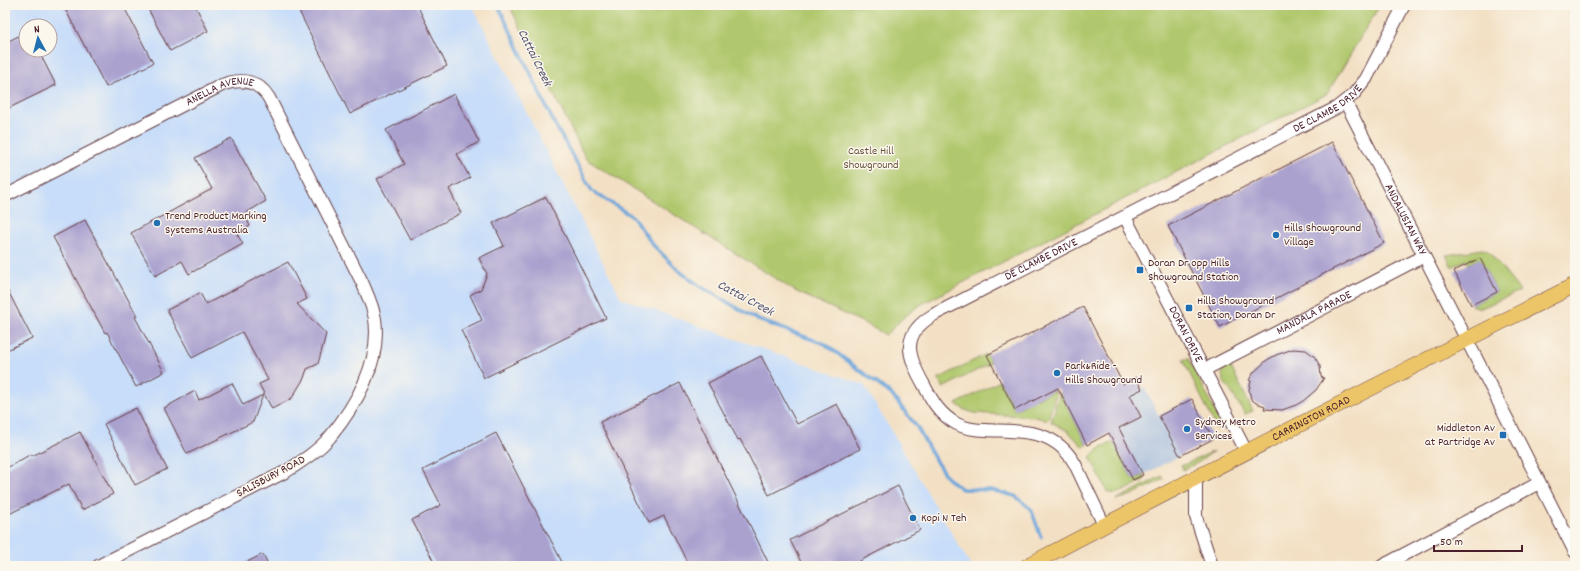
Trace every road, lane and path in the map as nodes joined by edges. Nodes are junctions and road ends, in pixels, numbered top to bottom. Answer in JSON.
{"nodes":[{"id":1,"x":1404,"y":5,"type":"edge"},
{"id":2,"x":1345,"y":101,"type":"junction"},
{"id":3,"x":5,"y":196,"type":"edge"},
{"id":4,"x":1125,"y":217,"type":"junction"},
{"id":5,"x":1424,"y":256,"type":"junction"},
{"id":6,"x":362,"y":282,"type":"joint"},
{"id":7,"x":1575,"y":285,"type":"edge"},
{"id":8,"x":1466,"y":339,"type":"junction"},
{"id":9,"x":1204,"y":370,"type":"junction"},
{"id":10,"x":1246,"y":452,"type":"junction"},
{"id":11,"x":1196,"y":478,"type":"junction"},
{"id":12,"x":1539,"y":484,"type":"junction"},
{"id":13,"x":1104,"y":525,"type":"junction"},
{"id":14,"x":1575,"y":552,"type":"edge"},
{"id":15,"x":98,"y":566,"type":"edge"},
{"id":16,"x":1027,"y":566,"type":"edge"},
{"id":17,"x":1212,"y":566,"type":"edge"},
{"id":18,"x":1382,"y":566,"type":"edge"}],
"edges":[{"from":1,"to":2,"type":"street","name":"DE CLAMBE DRIVE"},
{"from":2,"to":4,"type":"street","name":"DE CLAMBE DRIVE"},
{"from":2,"to":5,"type":"street","name":"ANDALUSIAN WAY"},
{"from":3,"to":6,"type":"street","name":"ANELLA AVENUE"},
{"from":4,"to":9,"type":"street","name":"DORAN DRIVE"},
{"from":4,"to":13,"type":"street","name":"DE CLAMBE DRIVE"},
{"from":5,"to":8,"type":"street","name":"ANDALUSIAN WAY"},
{"from":5,"to":9,"type":"street","name":"MANDALA PARADE"},
{"from":6,"to":15,"type":"street","name":"SALISBURY ROAD"},
{"from":7,"to":8,"type":"main road","name":"CARRINGTON ROAD"},
{"from":8,"to":10,"type":"main road","name":"CARRINGTON ROAD"},
{"from":8,"to":12,"type":"street","name":"ANDALUSIAN WAY"},
{"from":9,"to":10,"type":"street","name":"DORAN DRIVE"},
{"from":10,"to":11,"type":"main road","name":"CARRINGTON ROAD"},
{"from":11,"to":13,"type":"main road","name":"CARRINGTON ROAD"},
{"from":11,"to":17,"type":"street"},
{"from":12,"to":14,"type":"street","name":"ANDALUSIAN WAY"},
{"from":12,"to":18,"type":"street"},
{"from":13,"to":16,"type":"main road","name":"CARRINGTON ROAD"}]}
